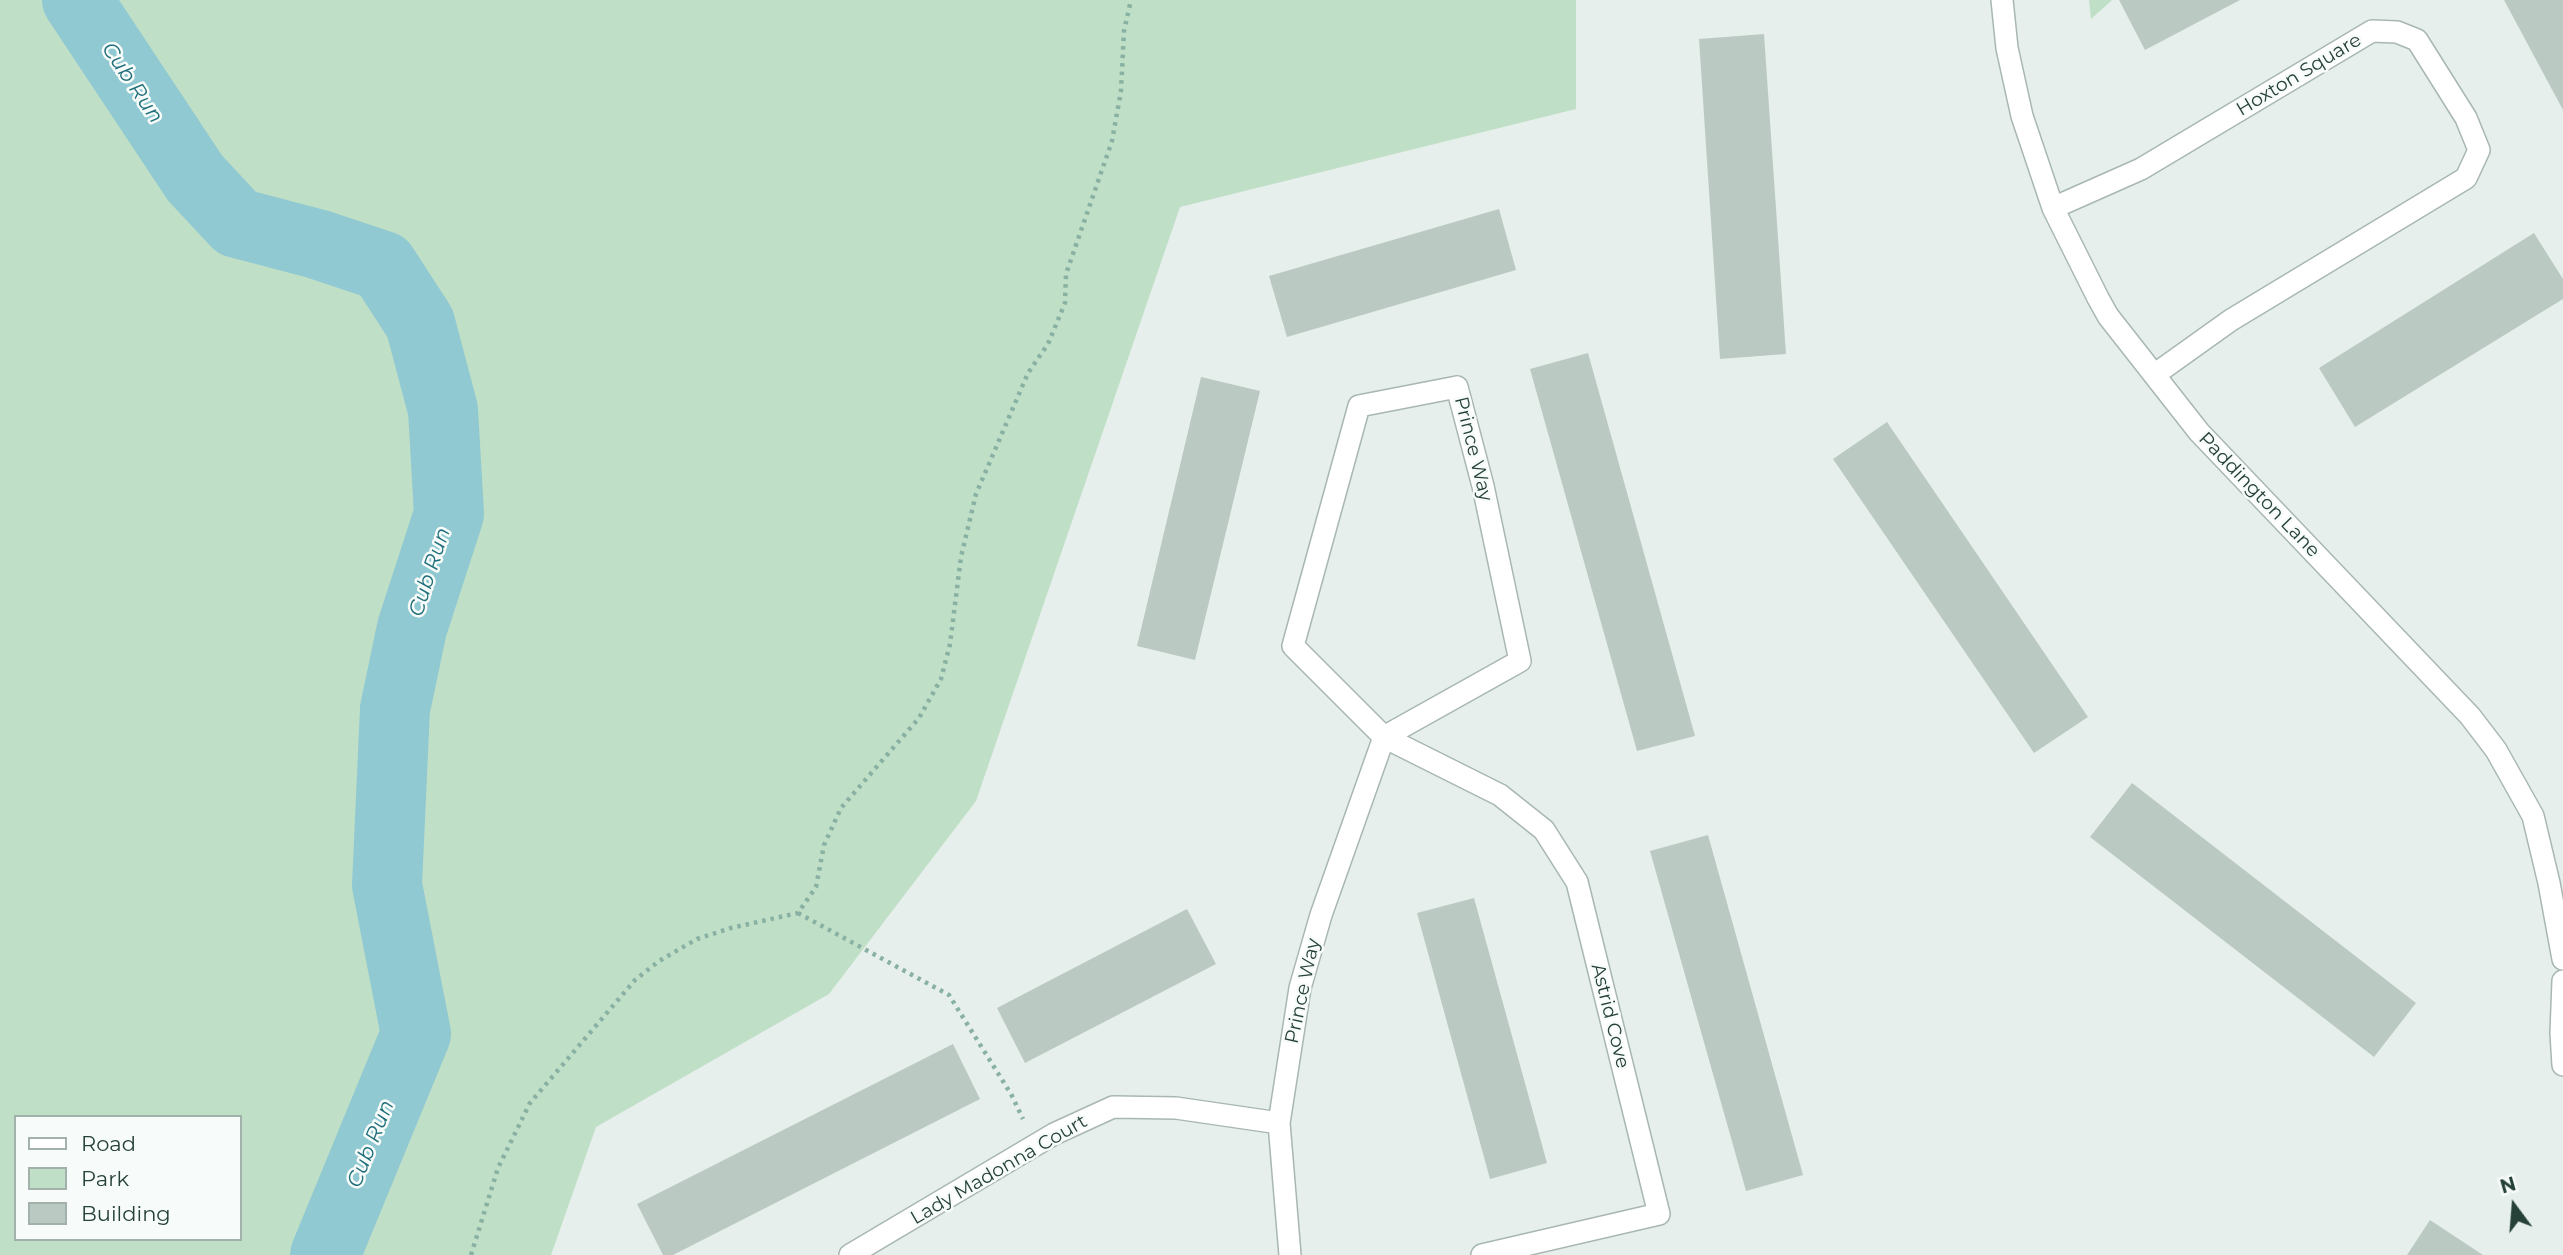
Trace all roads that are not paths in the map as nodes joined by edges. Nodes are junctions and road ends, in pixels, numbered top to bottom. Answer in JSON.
{"nodes":[{"id":1,"x":2002,"y":0,"type":"edge"},
{"id":2,"x":2053,"y":208,"type":"junction"},
{"id":3,"x":2154,"y":375,"type":"junction"},
{"id":4,"x":1384,"y":737,"type":"junction"},
{"id":5,"x":2556,"y":881,"type":"edge"},
{"id":6,"x":2563,"y":959,"type":"edge"},
{"id":7,"x":2563,"y":981,"type":"edge"},
{"id":8,"x":2563,"y":1065,"type":"edge"},
{"id":9,"x":1279,"y":1123,"type":"junction"},
{"id":10,"x":850,"y":1255,"type":"edge"},
{"id":11,"x":1290,"y":1255,"type":"edge"},
{"id":12,"x":1482,"y":1255,"type":"edge"}],
"edges":[{"from":1,"to":2,"type":"street","name":"Paddington Lane"},
{"from":2,"to":3,"type":"street","name":"Paddington Lane"},
{"from":2,"to":3,"type":"street","name":"Hoxton Square"},
{"from":3,"to":5,"type":"street","name":"Paddington Lane"},
{"from":4,"to":4,"type":"street","name":"Prince Way"},
{"from":4,"to":9,"type":"street","name":"Prince Way"},
{"from":4,"to":12,"type":"street","name":"Astrid Cove"},
{"from":5,"to":6,"type":"street","name":"Paddington Lane"},
{"from":7,"to":8,"type":"street"},
{"from":9,"to":10,"type":"street","name":"Lady Madonna Court"},
{"from":9,"to":11,"type":"street","name":"Prince Way"}]}
